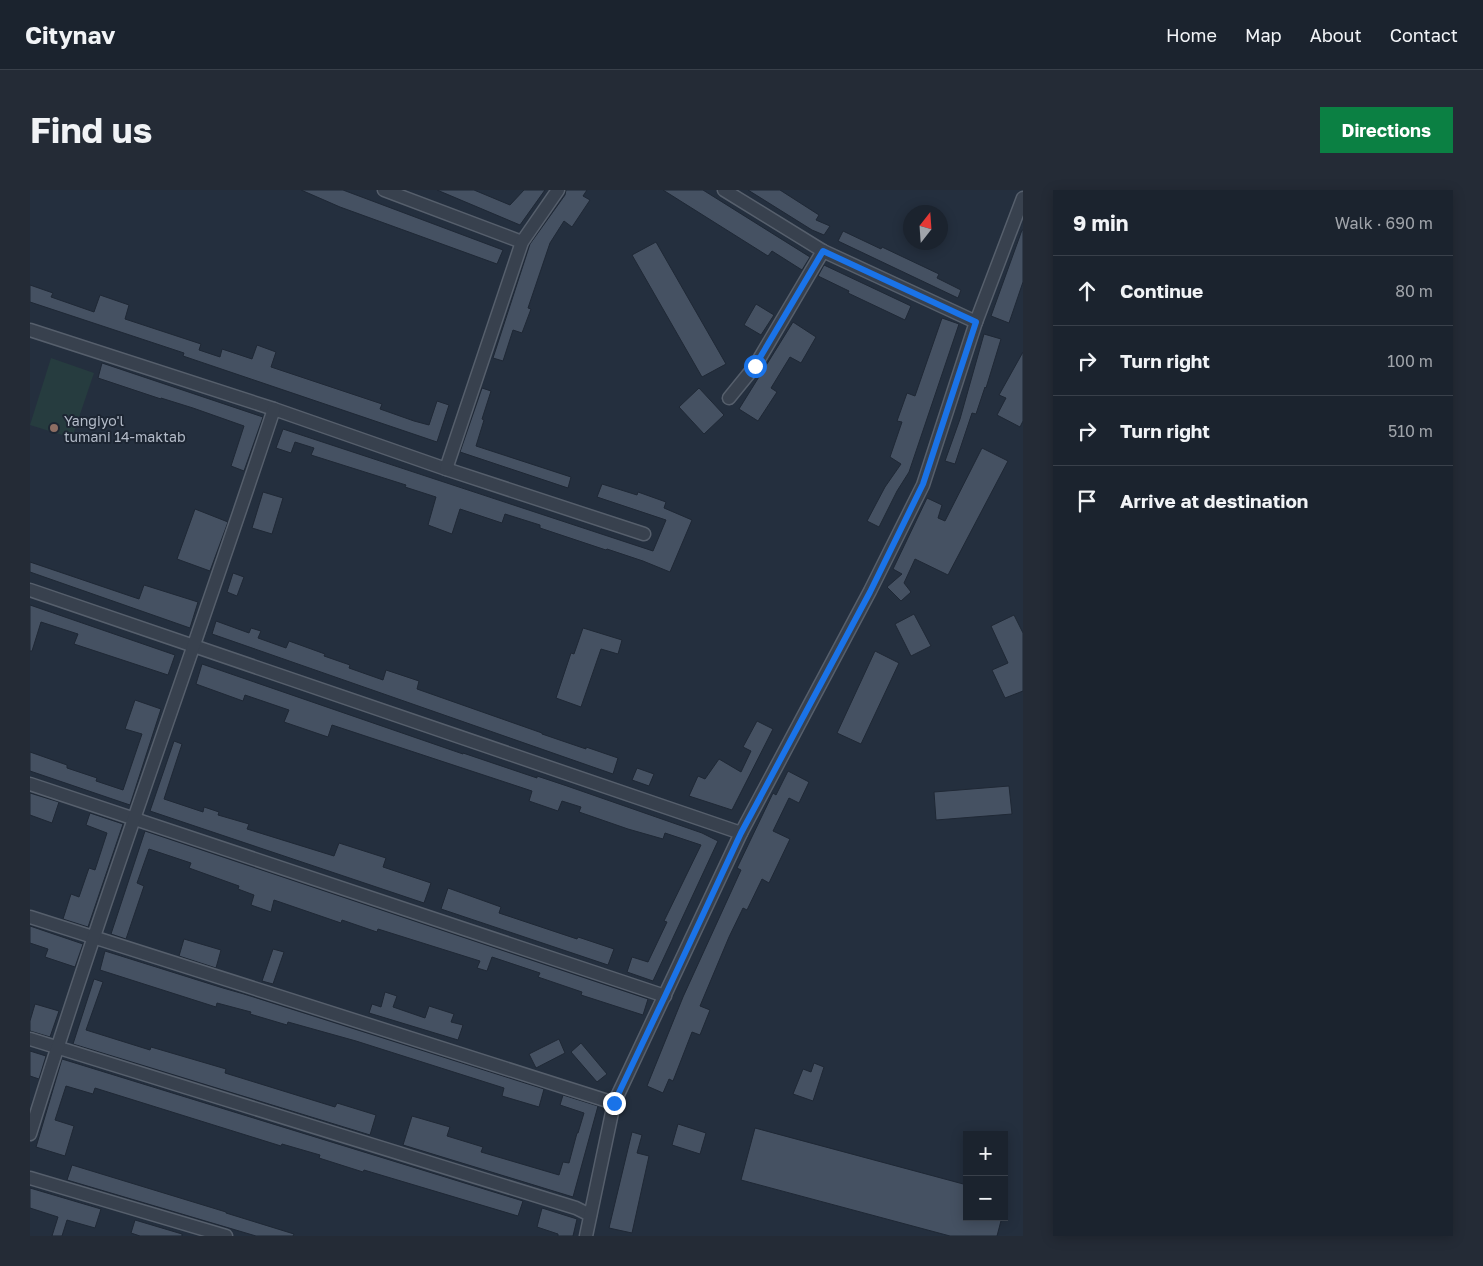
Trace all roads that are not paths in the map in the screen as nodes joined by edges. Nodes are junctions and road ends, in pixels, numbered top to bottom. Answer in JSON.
{"nodes":[{"id":1,"x":384,"y":190,"type":"edge"},
{"id":2,"x":558,"y":190,"type":"edge"},
{"id":3,"x":724,"y":190,"type":"edge"},
{"id":4,"x":1023,"y":198,"type":"edge"},
{"id":5,"x":522,"y":242,"type":"junction"},
{"id":6,"x":823,"y":251,"type":"junction"},
{"id":7,"x":976,"y":322,"type":"junction"},
{"id":8,"x":30,"y":330,"type":"edge"},
{"id":9,"x":729,"y":398,"type":"dead end"},
{"id":10,"x":274,"y":409,"type":"junction"},
{"id":11,"x":446,"y":469,"type":"junction"},
{"id":12,"x":644,"y":534,"type":"dead end"},
{"id":13,"x":30,"y":590,"type":"edge"},
{"id":14,"x":193,"y":645,"type":"junction"},
{"id":15,"x":30,"y":784,"type":"edge"},
{"id":16,"x":134,"y":820,"type":"junction"},
{"id":17,"x":741,"y":833,"type":"junction"},
{"id":18,"x":30,"y":917,"type":"edge"},
{"id":19,"x":93,"y":938,"type":"junction"},
{"id":20,"x":665,"y":996,"type":"junction"},
{"id":21,"x":30,"y":1039,"type":"edge"},
{"id":22,"x":57,"y":1048,"type":"junction"},
{"id":23,"x":614,"y":1103,"type":"junction"},
{"id":24,"x":30,"y":1134,"type":"edge"},
{"id":25,"x":30,"y":1178,"type":"edge"},
{"id":26,"x":590,"y":1215,"type":"junction"},
{"id":27,"x":226,"y":1236,"type":"edge"},
{"id":28,"x":586,"y":1236,"type":"edge"}],
"edges":[{"from":1,"to":5,"type":"street"},
{"from":2,"to":5,"type":"street"},
{"from":3,"to":6,"type":"street"},
{"from":4,"to":7,"type":"street"},
{"from":5,"to":11,"type":"street"},
{"from":6,"to":7,"type":"street"},
{"from":6,"to":9,"type":"street"},
{"from":7,"to":17,"type":"street"},
{"from":8,"to":10,"type":"street"},
{"from":10,"to":11,"type":"street"},
{"from":10,"to":14,"type":"street"},
{"from":11,"to":12,"type":"street"},
{"from":13,"to":14,"type":"street"},
{"from":14,"to":16,"type":"street"},
{"from":14,"to":17,"type":"street"},
{"from":15,"to":16,"type":"street"},
{"from":16,"to":19,"type":"street"},
{"from":16,"to":20,"type":"street"},
{"from":17,"to":20,"type":"street"},
{"from":18,"to":19,"type":"street"},
{"from":19,"to":22,"type":"street"},
{"from":19,"to":23,"type":"street"},
{"from":20,"to":23,"type":"street"},
{"from":21,"to":22,"type":"street"},
{"from":22,"to":24,"type":"street"},
{"from":22,"to":26,"type":"street"},
{"from":23,"to":26,"type":"street"},
{"from":25,"to":27,"type":"street"},
{"from":26,"to":28,"type":"street"}]}
